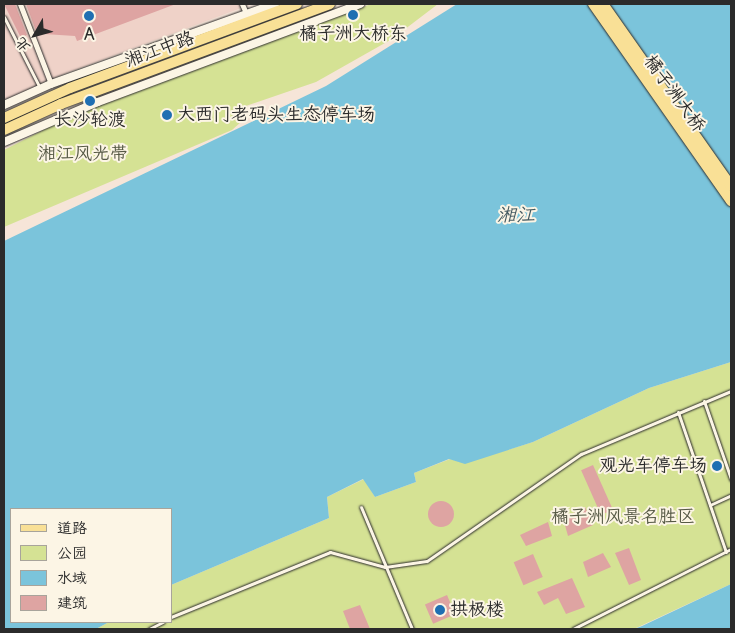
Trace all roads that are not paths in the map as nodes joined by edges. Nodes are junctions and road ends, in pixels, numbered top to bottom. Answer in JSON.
{"nodes":[{"id":1,"x":20,"y":4,"type":"edge"},
{"id":2,"x":242,"y":4,"type":"edge"},
{"id":3,"x":275,"y":4,"type":"edge"},
{"id":4,"x":297,"y":4,"type":"edge"},
{"id":5,"x":330,"y":4,"type":"edge"},
{"id":6,"x":360,"y":4,"type":"edge"},
{"id":7,"x":593,"y":4,"type":"edge"},
{"id":8,"x":603,"y":4,"type":"edge"},
{"id":9,"x":247,"y":14,"type":"junction"},
{"id":10,"x":4,"y":17,"type":"edge"},
{"id":11,"x":51,"y":84,"type":"junction"},
{"id":12,"x":40,"y":89,"type":"junction"},
{"id":13,"x":4,"y":105,"type":"edge"},
{"id":14,"x":4,"y":118,"type":"edge"},
{"id":15,"x":4,"y":130,"type":"edge"},
{"id":16,"x":4,"y":142,"type":"edge"},
{"id":17,"x":731,"y":186,"type":"edge"},
{"id":18,"x":731,"y":201,"type":"edge"},
{"id":19,"x":731,"y":391,"type":"edge"},
{"id":20,"x":704,"y":401,"type":"junction"},
{"id":21,"x":678,"y":412,"type":"junction"},
{"id":22,"x":731,"y":479,"type":"edge"},
{"id":23,"x":731,"y":496,"type":"edge"},
{"id":24,"x":710,"y":505,"type":"junction"},
{"id":25,"x":361,"y":507,"type":"dead end"},
{"id":26,"x":731,"y":549,"type":"edge"},
{"id":27,"x":726,"y":552,"type":"junction"},
{"id":28,"x":385,"y":567,"type":"junction"},
{"id":29,"x":172,"y":617,"type":"edge"},
{"id":30,"x":161,"y":623,"type":"edge"},
{"id":31,"x":149,"y":629,"type":"edge"},
{"id":32,"x":412,"y":629,"type":"edge"},
{"id":33,"x":573,"y":629,"type":"edge"}],
"edges":[{"from":1,"to":11,"type":"street"},
{"from":2,"to":9,"type":"street"},
{"from":3,"to":9,"type":"street","name":"湘江中路"},
{"from":4,"to":14,"type":"main road","name":"湘江中路"},
{"from":5,"to":15,"type":"main road","name":"湘江中路"},
{"from":6,"to":16,"type":"street"},
{"from":7,"to":18,"type":"main road","name":"橘子洲大桥"},
{"from":8,"to":17,"type":"main road","name":"橘子洲大桥"},
{"from":9,"to":11,"type":"street","name":"湘江中路"},
{"from":10,"to":12,"type":"lane"},
{"from":11,"to":12,"type":"street","name":"湘江中路"},
{"from":12,"to":13,"type":"street","name":"湘江中路"},
{"from":19,"to":20,"type":"lane"},
{"from":20,"to":21,"type":"lane"},
{"from":20,"to":22,"type":"lane"},
{"from":21,"to":24,"type":"lane"},
{"from":21,"to":28,"type":"lane"},
{"from":23,"to":24,"type":"lane"},
{"from":24,"to":27,"type":"lane"},
{"from":25,"to":28,"type":"lane"},
{"from":26,"to":27,"type":"lane"},
{"from":27,"to":33,"type":"lane"},
{"from":28,"to":29,"type":"lane"},
{"from":28,"to":32,"type":"lane"},
{"from":30,"to":31,"type":"lane"}]}
